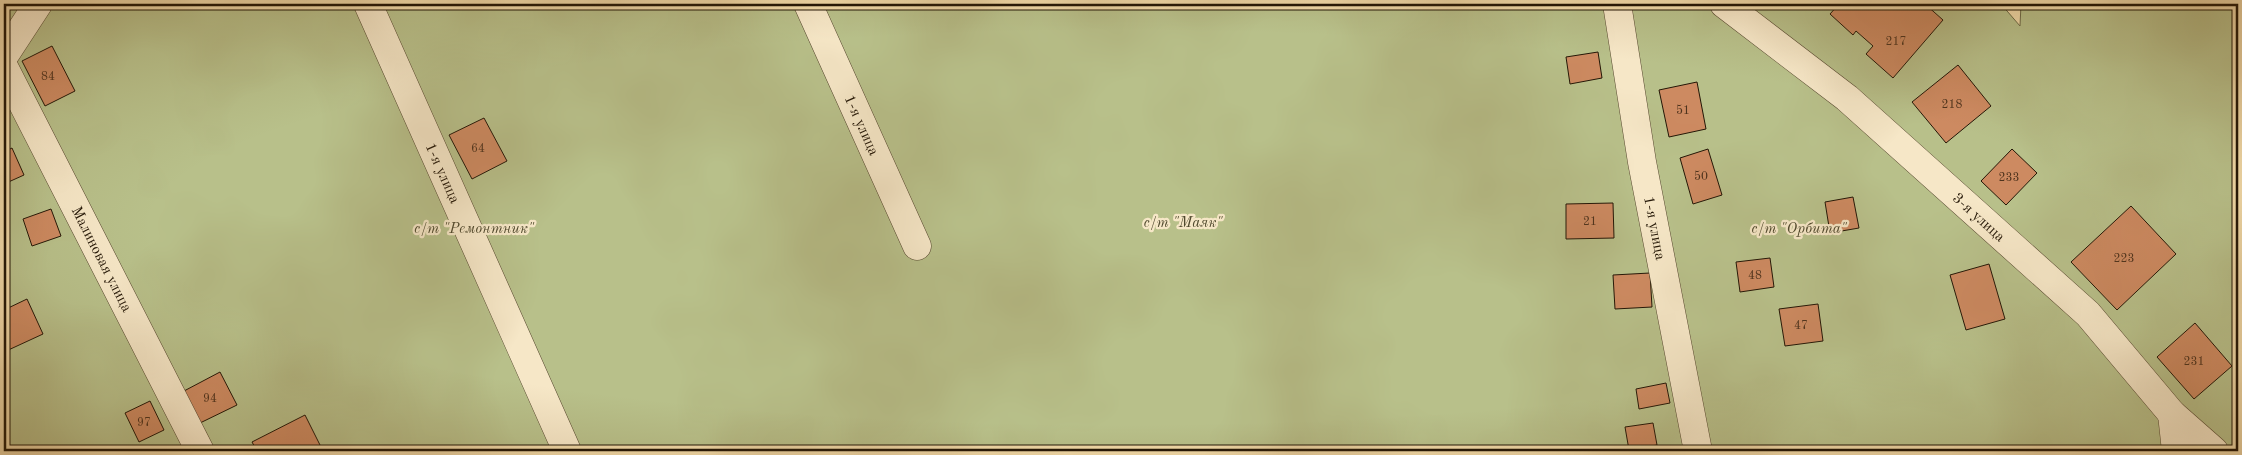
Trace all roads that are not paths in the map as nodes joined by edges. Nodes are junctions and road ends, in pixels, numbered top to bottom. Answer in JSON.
{"nodes":[{"id":1,"x":38,"y":4,"type":"edge"},
{"id":2,"x":368,"y":4,"type":"edge"},
{"id":3,"x":808,"y":4,"type":"edge"},
{"id":4,"x":1617,"y":4,"type":"edge"},
{"id":5,"x":1724,"y":4,"type":"edge"},
{"id":6,"x":4,"y":56,"type":"edge"},
{"id":7,"x":4,"y":67,"type":"edge"},
{"id":8,"x":917,"y":246,"type":"dead end"},
{"id":9,"x":2172,"y":414,"type":"junction"},
{"id":10,"x":200,"y":451,"type":"edge"},
{"id":11,"x":567,"y":451,"type":"edge"},
{"id":12,"x":1698,"y":451,"type":"edge"},
{"id":13,"x":2176,"y":451,"type":"edge"},
{"id":14,"x":2214,"y":451,"type":"edge"}],
"edges":[{"from":1,"to":6,"type":"street"},
{"from":2,"to":11,"type":"street","name":"1-я улица"},
{"from":3,"to":8,"type":"street","name":"1-я улица"},
{"from":4,"to":12,"type":"street","name":"1-я улица"},
{"from":5,"to":9,"type":"street","name":"3-я улица"},
{"from":7,"to":10,"type":"street","name":"Малиновая улица"},
{"from":9,"to":13,"type":"street"},
{"from":9,"to":14,"type":"street","name":"3-я улица"}]}
